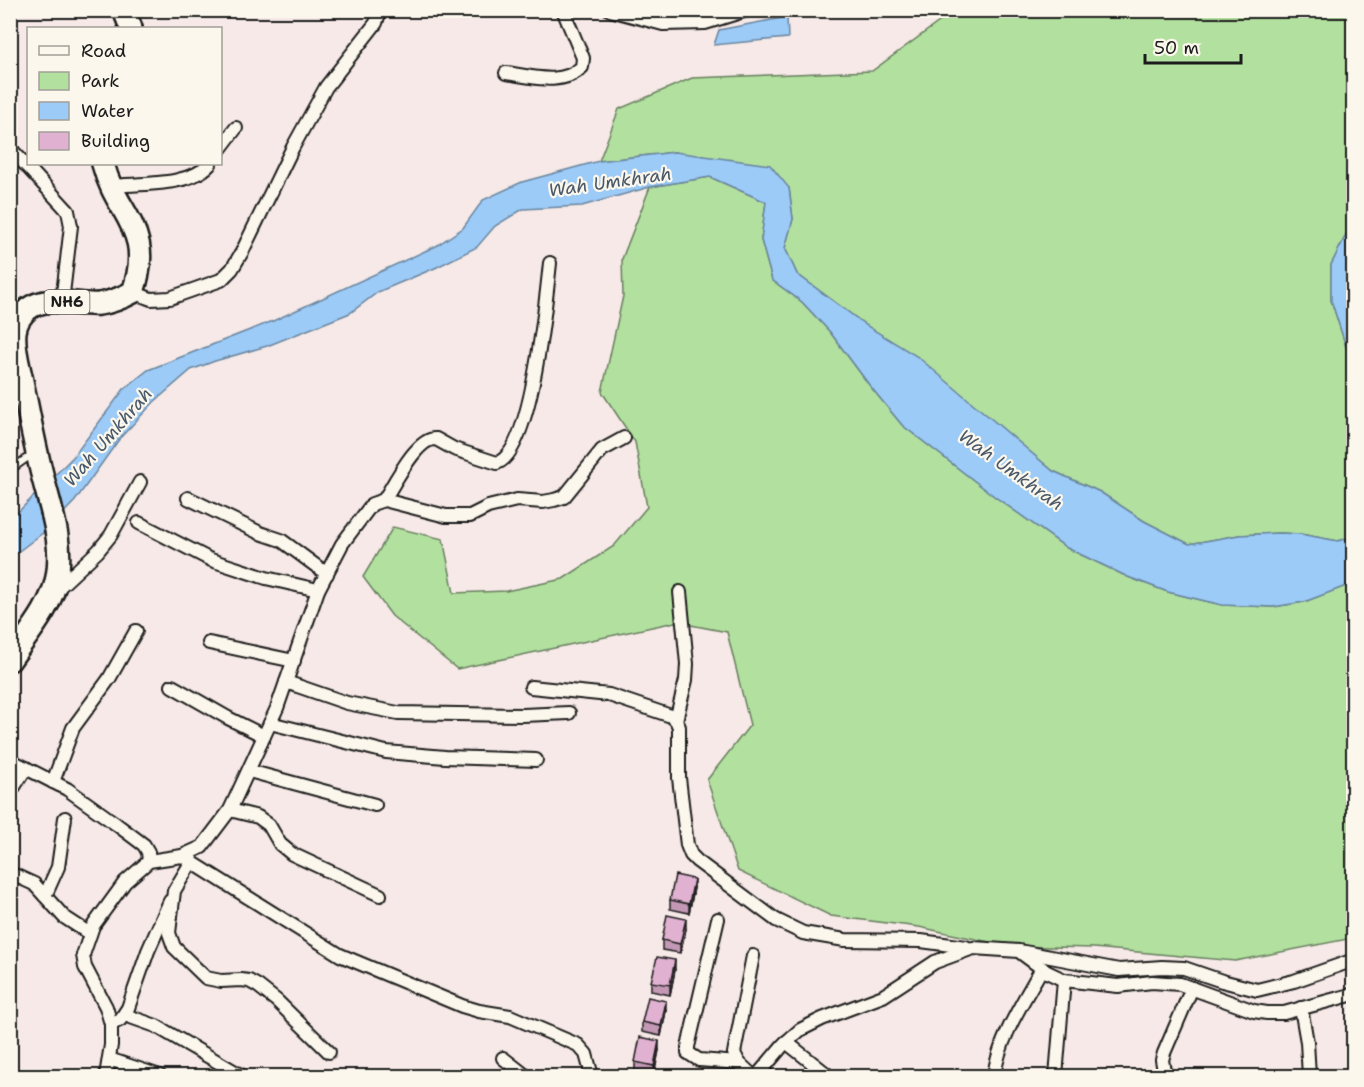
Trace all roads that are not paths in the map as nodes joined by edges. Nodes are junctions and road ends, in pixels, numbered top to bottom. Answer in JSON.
{"nodes":[{"id":1,"x":123,"y":10,"type":"edge"},
{"id":2,"x":380,"y":10,"type":"edge"},
{"id":3,"x":564,"y":10,"type":"edge"},
{"id":4,"x":610,"y":10,"type":"edge"},
{"id":5,"x":747,"y":10,"type":"edge"},
{"id":6,"x":131,"y":27,"type":"edge"},
{"id":7,"x":506,"y":73,"type":"dead end"},
{"id":8,"x":236,"y":128,"type":"dead end"},
{"id":9,"x":222,"y":146,"type":"edge"},
{"id":10,"x":10,"y":148,"type":"edge"},
{"id":11,"x":103,"y":165,"type":"edge"},
{"id":12,"x":209,"y":165,"type":"edge"},
{"id":13,"x":111,"y":186,"type":"junction"},
{"id":14,"x":550,"y":263,"type":"dead end"},
{"id":15,"x":133,"y":292,"type":"junction"},
{"id":16,"x":62,"y":302,"type":"junction"},
{"id":17,"x":19,"y":310,"type":"edge"},
{"id":18,"x":624,"y":438,"type":"dead end"},
{"id":19,"x":39,"y":460,"type":"junction"},
{"id":20,"x":10,"y":470,"type":"edge"},
{"id":21,"x":140,"y":482,"type":"dead end"},
{"id":22,"x":188,"y":498,"type":"dead end"},
{"id":23,"x":384,"y":500,"type":"junction"},
{"id":24,"x":139,"y":523,"type":"dead end"},
{"id":25,"x":327,"y":574,"type":"junction"},
{"id":26,"x":318,"y":590,"type":"junction"},
{"id":27,"x":680,"y":592,"type":"dead end"},
{"id":28,"x":51,"y":595,"type":"junction"},
{"id":29,"x":136,"y":631,"type":"dead end"},
{"id":30,"x":209,"y":644,"type":"dead end"},
{"id":31,"x":10,"y":660,"type":"edge"},
{"id":32,"x":294,"y":661,"type":"junction"},
{"id":33,"x":286,"y":682,"type":"junction"},
{"id":34,"x":172,"y":686,"type":"dead end"},
{"id":35,"x":531,"y":687,"type":"dead end"},
{"id":36,"x":569,"y":713,"type":"dead end"},
{"id":37,"x":676,"y":720,"type":"junction"},
{"id":38,"x":270,"y":723,"type":"junction"},
{"id":39,"x":264,"y":736,"type":"junction"},
{"id":40,"x":10,"y":760,"type":"edge"},
{"id":41,"x":536,"y":760,"type":"dead end"},
{"id":42,"x":26,"y":768,"type":"junction"},
{"id":43,"x":249,"y":771,"type":"junction"},
{"id":44,"x":53,"y":782,"type":"junction"},
{"id":45,"x":10,"y":793,"type":"edge"},
{"id":46,"x":375,"y":805,"type":"dead end"},
{"id":47,"x":230,"y":810,"type":"junction"},
{"id":48,"x":65,"y":818,"type":"dead end"},
{"id":49,"x":187,"y":858,"type":"junction"},
{"id":50,"x":149,"y":861,"type":"junction"},
{"id":51,"x":10,"y":873,"type":"edge"},
{"id":52,"x":173,"y":894,"type":"junction"},
{"id":53,"x":380,"y":895,"type":"dead end"},
{"id":54,"x":45,"y":896,"type":"junction"},
{"id":55,"x":718,"y":919,"type":"dead end"},
{"id":56,"x":90,"y":934,"type":"junction"},
{"id":57,"x":973,"y":948,"type":"junction"},
{"id":58,"x":1019,"y":951,"type":"junction"},
{"id":59,"x":753,"y":956,"type":"dead end"},
{"id":60,"x":1353,"y":960,"type":"edge"},
{"id":61,"x":1042,"y":968,"type":"junction"},
{"id":62,"x":1064,"y":980,"type":"junction"},
{"id":63,"x":1192,"y":988,"type":"junction"},
{"id":64,"x":1353,"y":993,"type":"edge"},
{"id":65,"x":1301,"y":1008,"type":"junction"},
{"id":66,"x":125,"y":1015,"type":"junction"},
{"id":67,"x":111,"y":1024,"type":"junction"},
{"id":68,"x":786,"y":1042,"type":"junction"},
{"id":69,"x":329,"y":1052,"type":"dead end"},
{"id":70,"x":503,"y":1058,"type":"dead end"},
{"id":71,"x":109,"y":1059,"type":"junction"},
{"id":72,"x":739,"y":1063,"type":"junction"},
{"id":73,"x":106,"y":1077,"type":"edge"},
{"id":74,"x":160,"y":1077,"type":"edge"},
{"id":75,"x":242,"y":1077,"type":"edge"},
{"id":76,"x":526,"y":1077,"type":"edge"},
{"id":77,"x":592,"y":1077,"type":"edge"},
{"id":78,"x":755,"y":1077,"type":"edge"},
{"id":79,"x":829,"y":1077,"type":"edge"},
{"id":80,"x":994,"y":1077,"type":"edge"},
{"id":81,"x":1056,"y":1077,"type":"edge"},
{"id":82,"x":1165,"y":1077,"type":"edge"},
{"id":83,"x":1309,"y":1077,"type":"edge"}],
"edges":[{"from":1,"to":6,"type":"highway"},
{"from":2,"to":15,"type":"street"},
{"from":3,"to":7,"type":"street"},
{"from":4,"to":5,"type":"street"},
{"from":8,"to":9,"type":"street"},
{"from":10,"to":16,"type":"street"},
{"from":11,"to":13,"type":"highway"},
{"from":12,"to":13,"type":"street"},
{"from":13,"to":15,"type":"highway"},
{"from":14,"to":23,"type":"street"},
{"from":15,"to":16,"type":"highway","number":"NH6"},
{"from":16,"to":17,"type":"highway","number":"NH6"},
{"from":17,"to":19,"type":"highway","number":"NH6"},
{"from":18,"to":23,"type":"street"},
{"from":19,"to":20,"type":"lane"},
{"from":19,"to":28,"type":"highway","number":"NH6"},
{"from":21,"to":28,"type":"street"},
{"from":22,"to":25,"type":"street"},
{"from":23,"to":25,"type":"street"},
{"from":24,"to":26,"type":"street"},
{"from":25,"to":26,"type":"street"},
{"from":26,"to":32,"type":"street"},
{"from":27,"to":37,"type":"street"},
{"from":28,"to":31,"type":"highway","number":"NH6"},
{"from":29,"to":44,"type":"street"},
{"from":30,"to":32,"type":"street"},
{"from":32,"to":33,"type":"street"},
{"from":33,"to":36,"type":"street"},
{"from":33,"to":38,"type":"street"},
{"from":34,"to":39,"type":"street"},
{"from":35,"to":37,"type":"street"},
{"from":37,"to":57,"type":"street"},
{"from":38,"to":39,"type":"street"},
{"from":38,"to":41,"type":"street"},
{"from":39,"to":43,"type":"street"},
{"from":40,"to":42,"type":"street"},
{"from":42,"to":44,"type":"street"},
{"from":42,"to":45,"type":"street"},
{"from":43,"to":46,"type":"street"},
{"from":43,"to":47,"type":"street"},
{"from":44,"to":50,"type":"street"},
{"from":47,"to":49,"type":"street"},
{"from":47,"to":53,"type":"street"},
{"from":48,"to":54,"type":"street"},
{"from":49,"to":50,"type":"street"},
{"from":49,"to":52,"type":"street"},
{"from":49,"to":77,"type":"street"},
{"from":50,"to":56,"type":"street"},
{"from":51,"to":54,"type":"street"},
{"from":52,"to":66,"type":"street"},
{"from":52,"to":69,"type":"street"},
{"from":54,"to":56,"type":"street"},
{"from":55,"to":72,"type":"street"},
{"from":56,"to":67,"type":"street"},
{"from":57,"to":58,"type":"street"},
{"from":57,"to":68,"type":"street"},
{"from":58,"to":60,"type":"street"},
{"from":58,"to":61,"type":"street"},
{"from":59,"to":72,"type":"street"},
{"from":61,"to":62,"type":"street"},
{"from":61,"to":80,"type":"street"},
{"from":62,"to":63,"type":"street"},
{"from":62,"to":81,"type":"street"},
{"from":63,"to":65,"type":"street"},
{"from":63,"to":82,"type":"street"},
{"from":64,"to":65,"type":"street"},
{"from":65,"to":83,"type":"street"},
{"from":66,"to":67,"type":"street"},
{"from":66,"to":75,"type":"street"},
{"from":67,"to":71,"type":"street"},
{"from":68,"to":78,"type":"street"},
{"from":68,"to":79,"type":"street"},
{"from":70,"to":76,"type":"street"},
{"from":71,"to":73,"type":"street"},
{"from":71,"to":74,"type":"street"},
{"from":72,"to":78,"type":"street"}]}
